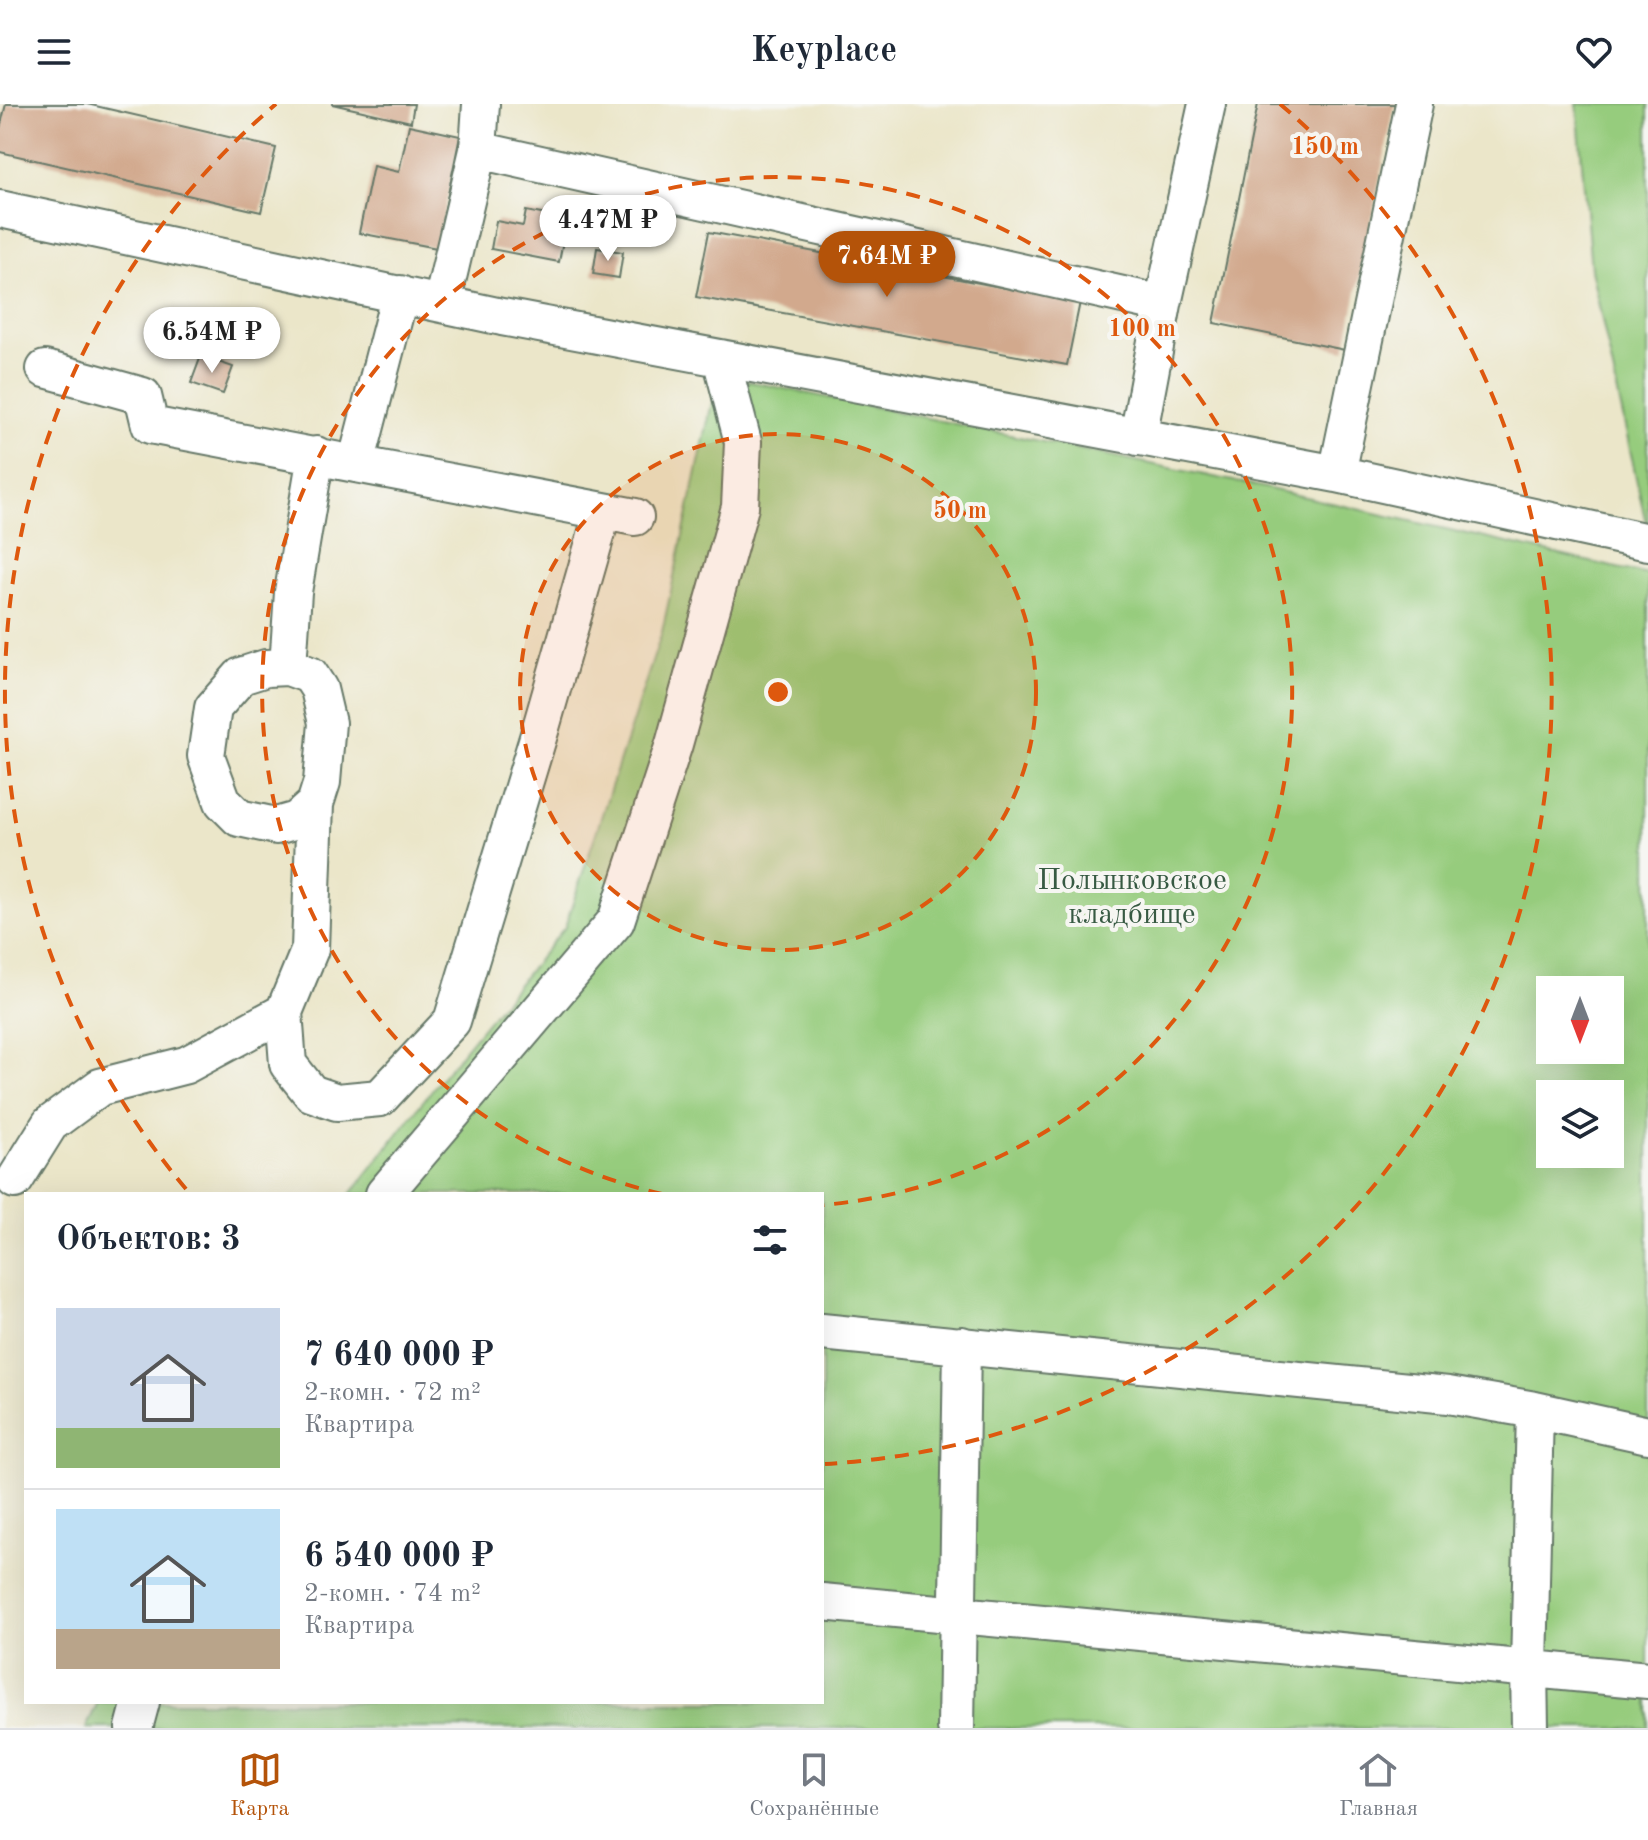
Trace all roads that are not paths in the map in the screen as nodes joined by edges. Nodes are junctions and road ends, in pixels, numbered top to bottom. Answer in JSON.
{"nodes":[{"id":1,"x":481,"y":104,"type":"edge"},
{"id":2,"x":1207,"y":104,"type":"edge"},
{"id":3,"x":1414,"y":104,"type":"edge"},
{"id":4,"x":478,"y":150,"type":"junction"},
{"id":5,"x":0,"y":209,"type":"edge"},
{"id":6,"x":400,"y":294,"type":"junction"},
{"id":7,"x":442,"y":303,"type":"junction"},
{"id":8,"x":1163,"y":304,"type":"junction"},
{"id":9,"x":721,"y":358,"type":"junction"},
{"id":10,"x":45,"y":369,"type":"dead end"},
{"id":11,"x":1138,"y":437,"type":"junction"},
{"id":12,"x":316,"y":455,"type":"junction"},
{"id":13,"x":356,"y":464,"type":"junction"},
{"id":14,"x":1337,"y":474,"type":"junction"},
{"id":15,"x":1648,"y":542,"type":"edge"},
{"id":16,"x":288,"y":667,"type":"junction"},
{"id":17,"x":315,"y":804,"type":"junction"},
{"id":18,"x":284,"y":1012,"type":"junction"},
{"id":19,"x":15,"y":1180,"type":"dead end"},
{"id":20,"x":386,"y":1192,"type":"edge"},
{"id":21,"x":824,"y":1332,"type":"edge"},
{"id":22,"x":962,"y":1345,"type":"junction"},
{"id":23,"x":1535,"y":1410,"type":"junction"},
{"id":24,"x":1648,"y":1435,"type":"edge"},
{"id":25,"x":824,"y":1602,"type":"edge"},
{"id":26,"x":957,"y":1614,"type":"junction"},
{"id":27,"x":1529,"y":1668,"type":"junction"},
{"id":28,"x":1648,"y":1680,"type":"edge"},
{"id":29,"x":140,"y":1704,"type":"edge"},
{"id":30,"x":134,"y":1728,"type":"edge"},
{"id":31,"x":956,"y":1728,"type":"edge"},
{"id":32,"x":1530,"y":1728,"type":"edge"}],
"edges":[{"from":1,"to":4,"type":"lane"},
{"from":2,"to":8,"type":"lane"},
{"from":3,"to":14,"type":"lane"},
{"from":4,"to":7,"type":"lane"},
{"from":4,"to":8,"type":"lane"},
{"from":5,"to":6,"type":"lane"},
{"from":6,"to":7,"type":"lane"},
{"from":6,"to":13,"type":"lane"},
{"from":7,"to":9,"type":"lane"},
{"from":8,"to":11,"type":"lane"},
{"from":9,"to":11,"type":"lane"},
{"from":9,"to":20,"type":"lane"},
{"from":10,"to":12,"type":"lane"},
{"from":11,"to":14,"type":"lane"},
{"from":12,"to":13,"type":"lane"},
{"from":12,"to":16,"type":"lane"},
{"from":13,"to":18,"type":"lane"},
{"from":14,"to":15,"type":"lane"},
{"from":16,"to":17,"type":"lane"},
{"from":16,"to":17,"type":"lane"},
{"from":17,"to":18,"type":"lane"},
{"from":18,"to":19,"type":"lane"},
{"from":21,"to":22,"type":"lane"},
{"from":22,"to":23,"type":"lane"},
{"from":22,"to":26,"type":"lane"},
{"from":23,"to":24,"type":"lane"},
{"from":23,"to":27,"type":"lane"},
{"from":25,"to":26,"type":"lane"},
{"from":26,"to":27,"type":"lane"},
{"from":26,"to":31,"type":"lane"},
{"from":27,"to":28,"type":"lane"},
{"from":27,"to":32,"type":"lane"},
{"from":29,"to":30,"type":"lane"}]}
